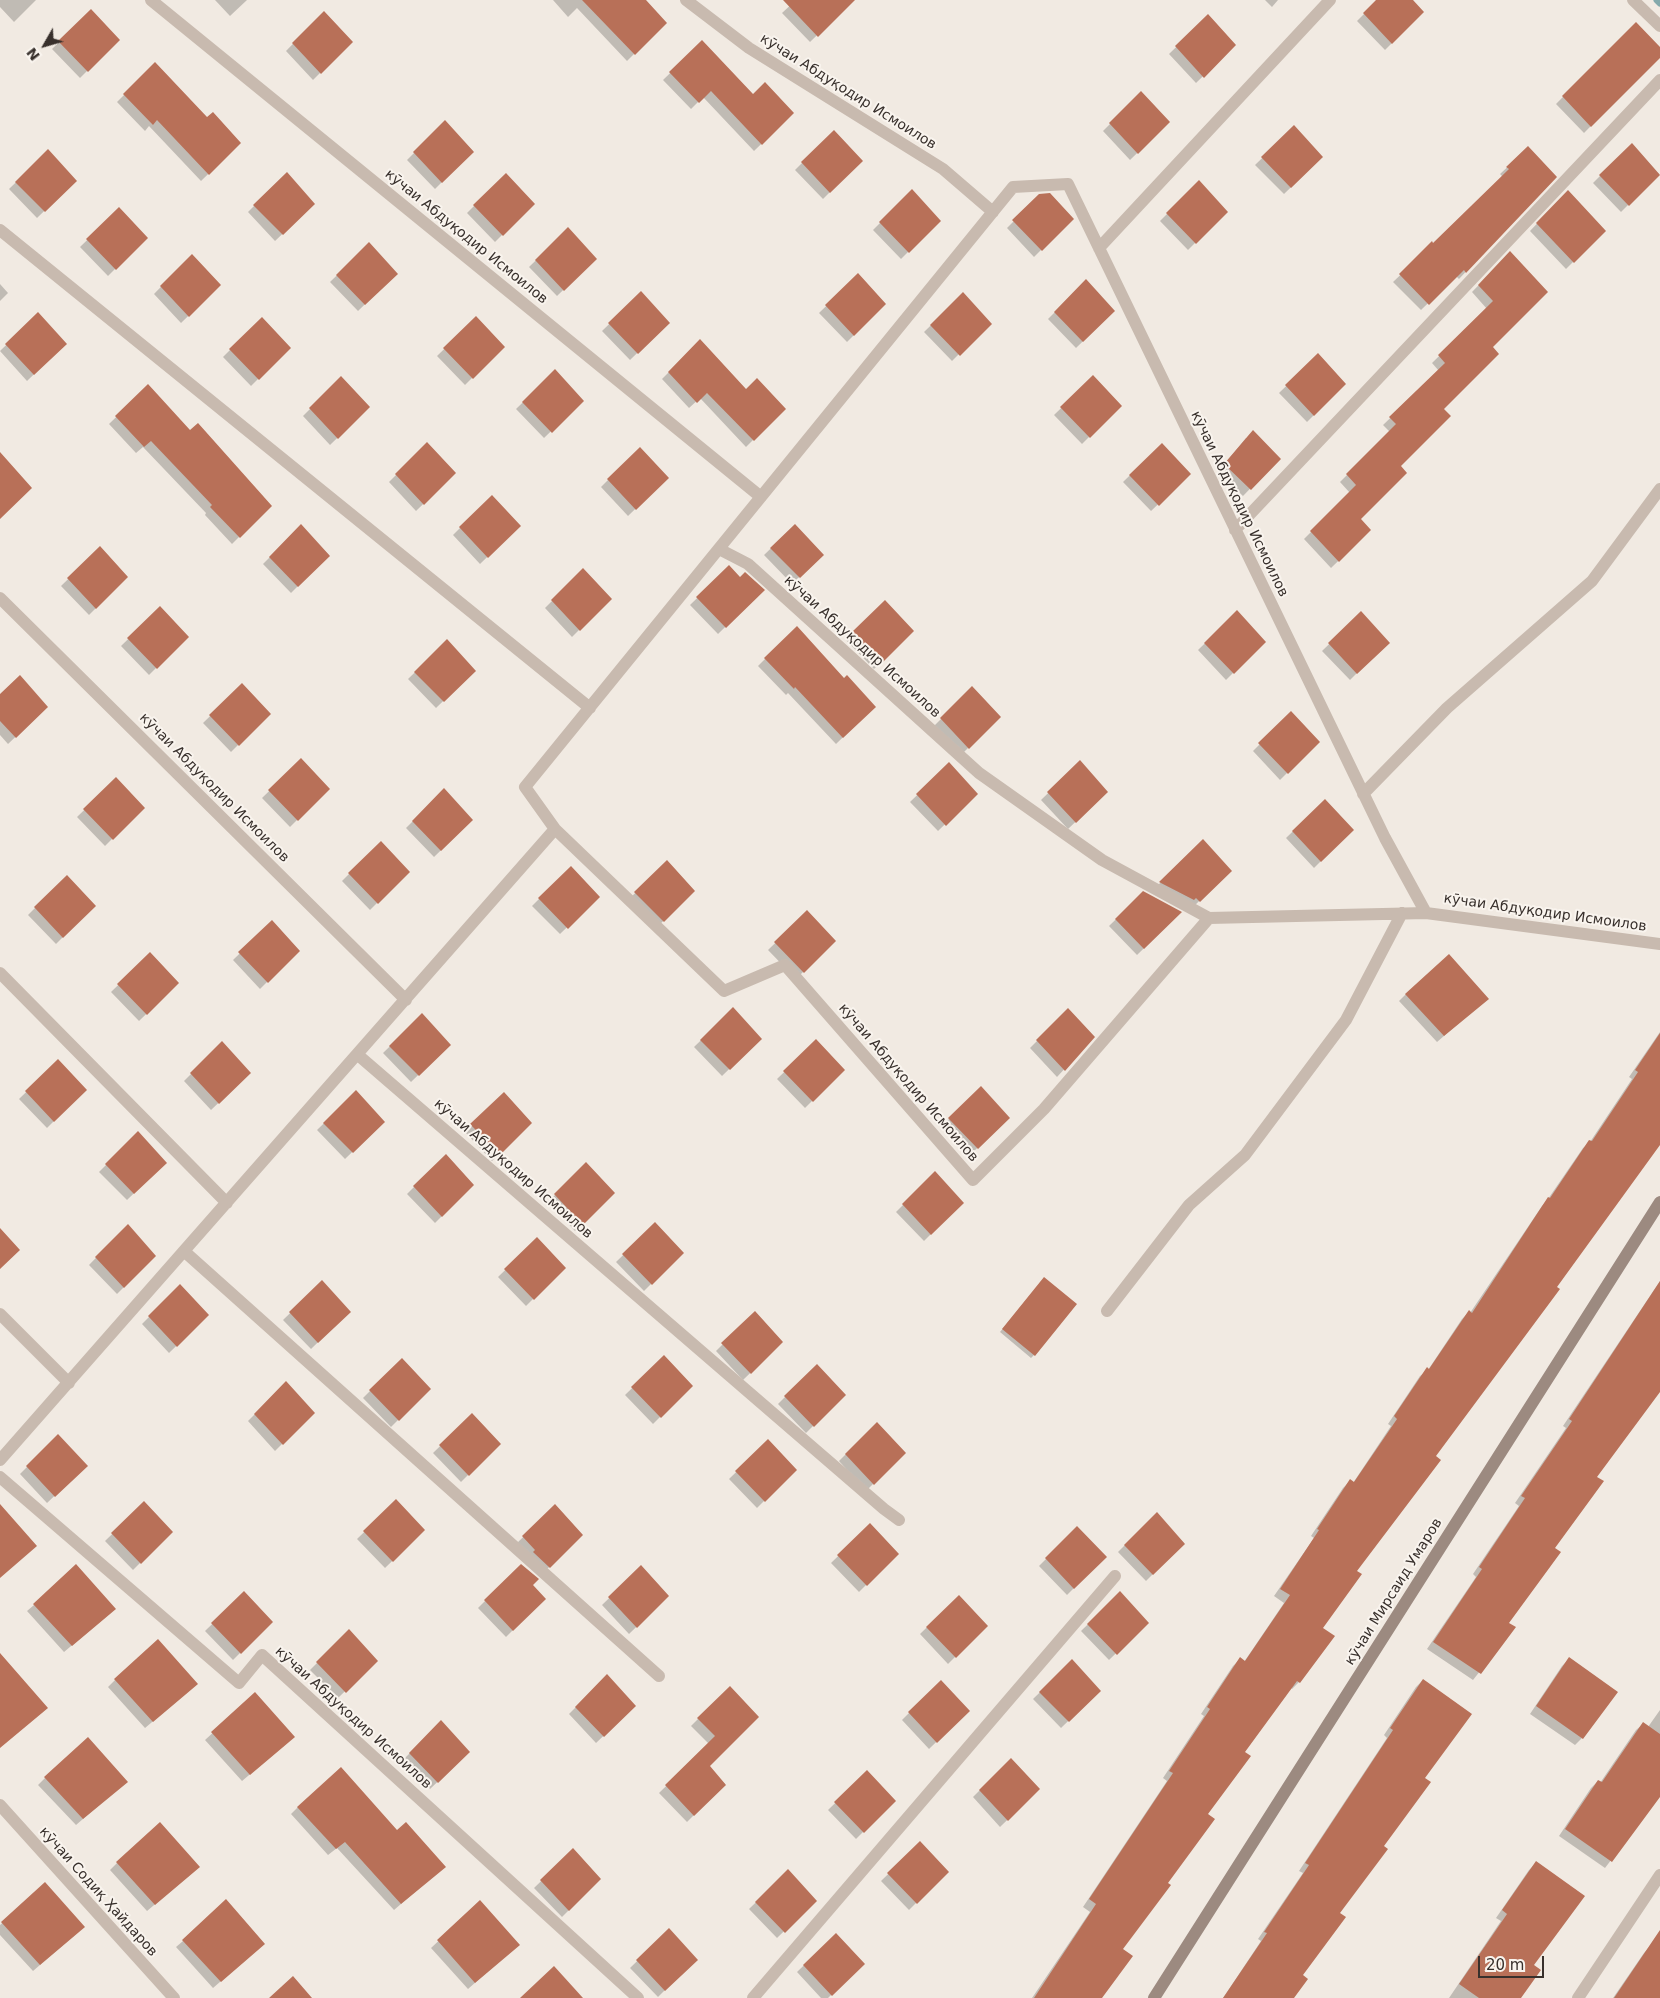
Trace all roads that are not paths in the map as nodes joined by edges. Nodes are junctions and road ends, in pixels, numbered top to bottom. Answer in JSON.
{"nodes":[{"id":1,"x":151,"y":0,"type":"edge"},
{"id":2,"x":686,"y":0,"type":"edge"},
{"id":3,"x":1330,"y":0,"type":"edge"},
{"id":4,"x":1632,"y":0,"type":"edge"},
{"id":5,"x":1660,"y":26,"type":"edge"},
{"id":6,"x":1660,"y":80,"type":"edge"},
{"id":7,"x":993,"y":212,"type":"junction"},
{"id":8,"x":0,"y":230,"type":"edge"},
{"id":9,"x":1099,"y":248,"type":"junction"},
{"id":10,"x":1660,"y":489,"type":"edge"},
{"id":11,"x":761,"y":497,"type":"junction"},
{"id":12,"x":1235,"y":530,"type":"junction"},
{"id":13,"x":719,"y":549,"type":"junction"},
{"id":14,"x":0,"y":598,"type":"edge"},
{"id":15,"x":590,"y":708,"type":"junction"},
{"id":16,"x":1363,"y":794,"type":"junction"},
{"id":17,"x":556,"y":829,"type":"junction"},
{"id":18,"x":1402,"y":913,"type":"junction"},
{"id":19,"x":1426,"y":913,"type":"junction"},
{"id":20,"x":1209,"y":918,"type":"junction"},
{"id":21,"x":1660,"y":944,"type":"edge"},
{"id":22,"x":0,"y":973,"type":"edge"},
{"id":23,"x":406,"y":1000,"type":"junction"},
{"id":24,"x":358,"y":1055,"type":"junction"},
{"id":25,"x":1660,"y":1202,"type":"edge"},
{"id":26,"x":227,"y":1203,"type":"junction"},
{"id":27,"x":185,"y":1252,"type":"junction"},
{"id":28,"x":1107,"y":1311,"type":"dead end"},
{"id":29,"x":0,"y":1314,"type":"edge"},
{"id":30,"x":69,"y":1383,"type":"junction"},
{"id":31,"x":0,"y":1460,"type":"edge"},
{"id":32,"x":0,"y":1477,"type":"edge"},
{"id":33,"x":899,"y":1520,"type":"dead end"},
{"id":34,"x":1115,"y":1576,"type":"dead end"},
{"id":35,"x":659,"y":1676,"type":"dead end"},
{"id":36,"x":0,"y":1806,"type":"edge"},
{"id":37,"x":1660,"y":1876,"type":"edge"},
{"id":38,"x":174,"y":1998,"type":"edge"},
{"id":39,"x":638,"y":1998,"type":"edge"},
{"id":40,"x":752,"y":1998,"type":"edge"},
{"id":41,"x":1154,"y":1998,"type":"edge"},
{"id":42,"x":1578,"y":1998,"type":"edge"}],
"edges":[{"from":1,"to":11,"type":"street","name":"кӯчаи Абдуқодир Исмоилов"},
{"from":2,"to":7,"type":"street","name":"кӯчаи Абдуқодир Исмоилов"},
{"from":3,"to":9,"type":"street"},
{"from":4,"to":5,"type":"street"},
{"from":6,"to":12,"type":"street"},
{"from":7,"to":9,"type":"street","name":"кӯчаи Абдуқодир Исмоилов"},
{"from":7,"to":11,"type":"street","name":"кӯчаи Абдуқодир Исмоилов"},
{"from":8,"to":15,"type":"street"},
{"from":9,"to":12,"type":"street","name":"кӯчаи Абдуқодир Исмоилов"},
{"from":10,"to":16,"type":"street"},
{"from":11,"to":13,"type":"street","name":"кӯчаи Абдуқодир Исмоилов"},
{"from":12,"to":16,"type":"street","name":"кӯчаи Абдуқодир Исмоилов"},
{"from":13,"to":15,"type":"street","name":"кӯчаи Абдуқодир Исмоилов"},
{"from":13,"to":20,"type":"street","name":"кӯчаи Абдуқодир Исмоилов"},
{"from":14,"to":23,"type":"street","name":"кӯчаи Абдуқодир Исмоилов"},
{"from":15,"to":17,"type":"street","name":"кӯчаи Абдуқодир Исмоилов"},
{"from":16,"to":19,"type":"street","name":"кӯчаи Абдуқодир Исмоилов"},
{"from":17,"to":20,"type":"street","name":"кӯчаи Абдуқодир Исмоилов"},
{"from":17,"to":23,"type":"street"},
{"from":18,"to":19,"type":"street","name":"кӯчаи Абдуқодир Исмоилов"},
{"from":18,"to":20,"type":"street","name":"кӯчаи Абдуқодир Исмоилов"},
{"from":18,"to":28,"type":"street"},
{"from":19,"to":21,"type":"street","name":"кӯчаи Абдуқодир Исмоилов"},
{"from":22,"to":26,"type":"street"},
{"from":23,"to":24,"type":"street"},
{"from":24,"to":26,"type":"street"},
{"from":24,"to":33,"type":"street","name":"кӯчаи Абдуқодир Исмоилов"},
{"from":25,"to":41,"type":"street","name":"кӯчаи Мирсаид Умаров"},
{"from":26,"to":27,"type":"street"},
{"from":27,"to":30,"type":"street"},
{"from":27,"to":35,"type":"street"},
{"from":29,"to":30,"type":"street"},
{"from":30,"to":31,"type":"street"},
{"from":32,"to":39,"type":"street","name":"кӯчаи Абдуқодир Исмоилов"},
{"from":34,"to":40,"type":"street"},
{"from":36,"to":38,"type":"street","name":"кӯчаи Содиқ Ҳайдаров"},
{"from":37,"to":42,"type":"street"}]}
